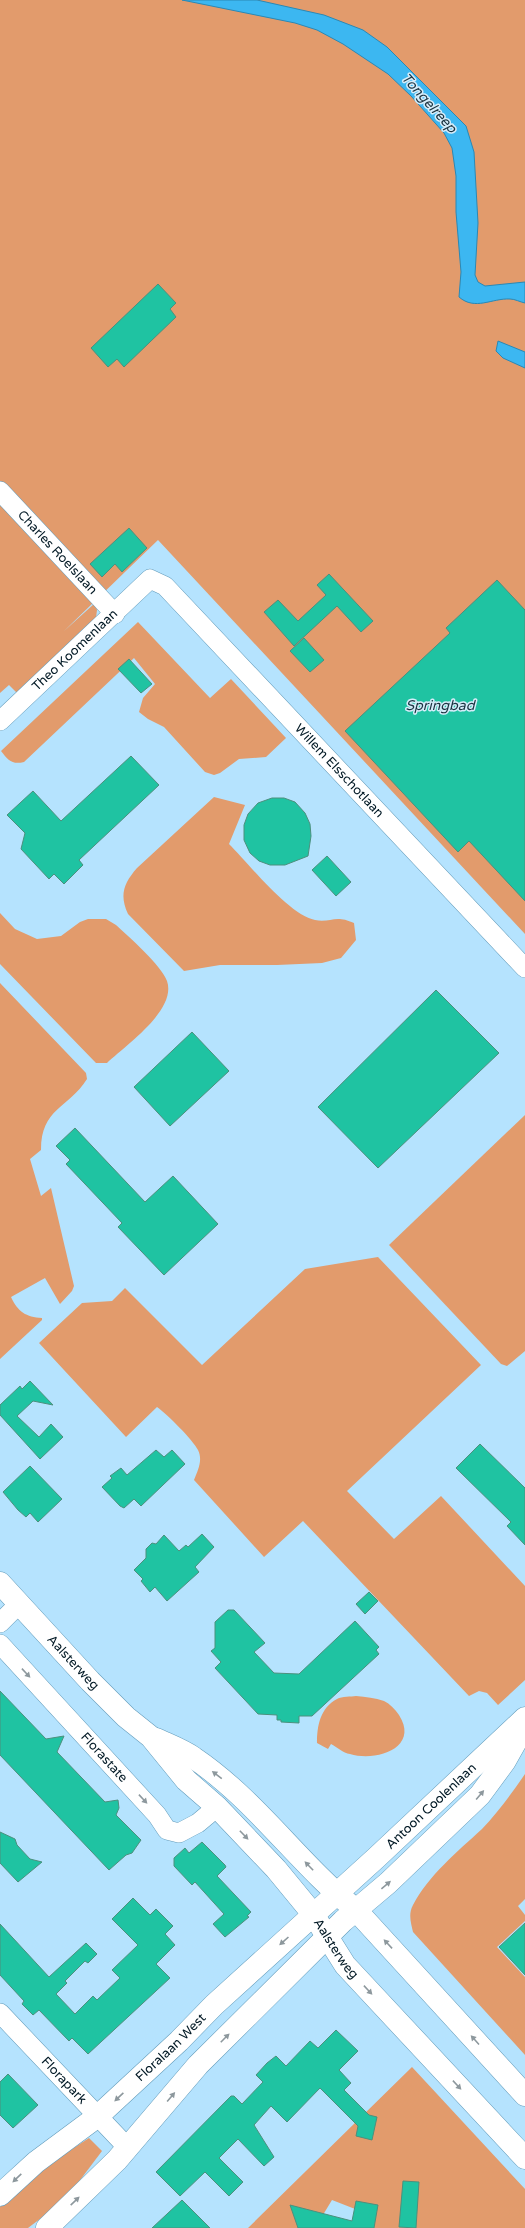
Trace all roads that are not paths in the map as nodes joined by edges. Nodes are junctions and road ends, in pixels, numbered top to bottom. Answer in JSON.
{"nodes":[{"id":1,"x":0,"y":491,"type":"edge"},
{"id":2,"x":150,"y":579,"type":"joint"},
{"id":3,"x":115,"y":614,"type":"junction"},
{"id":4,"x":0,"y":721,"type":"edge"},
{"id":5,"x":525,"y":968,"type":"edge"},
{"id":6,"x":0,"y":1583,"type":"edge"},
{"id":7,"x":6,"y":1613,"type":"edge"},
{"id":8,"x":0,"y":1644,"type":"edge"},
{"id":9,"x":525,"y":1718,"type":"edge"},
{"id":10,"x":525,"y":1726,"type":"edge"},
{"id":11,"x":151,"y":1737,"type":"junction"},
{"id":12,"x":217,"y":1807,"type":"junction"},
{"id":13,"x":336,"y":1894,"type":"junction"},
{"id":14,"x":355,"y":1909,"type":"junction"},
{"id":15,"x":313,"y":1914,"type":"junction"},
{"id":16,"x":329,"y":1936,"type":"junction"},
{"id":17,"x":0,"y":2013,"type":"edge"},
{"id":18,"x":525,"y":2095,"type":"edge"},
{"id":19,"x":98,"y":2116,"type":"junction"},
{"id":20,"x":128,"y":2148,"type":"junction"},
{"id":21,"x":525,"y":2158,"type":"edge"},
{"id":22,"x":0,"y":2195,"type":"edge"},
{"id":23,"x":47,"y":2228,"type":"edge"}],
"edges":[{"from":1,"to":3,"type":"street","name":"Charles Roelslaan"},
{"from":2,"to":3,"type":"street","name":"Theo Koomenlaan"},
{"from":2,"to":5,"type":"street","name":"Willem Elsschotlaan"},
{"from":3,"to":4,"type":"street","name":"Theo Koomenlaan"},
{"from":6,"to":7,"type":"main road","name":"Aalsterweg"},
{"from":7,"to":11,"type":"main road","name":"Aalsterweg"},
{"from":8,"to":12,"type":"street","name":"Florastate","one_way":true},
{"from":9,"to":13,"type":"main road","name":"Antoon Coolenlaan"},
{"from":14,"to":10,"type":"main road","name":"Antoon Coolenlaan","one_way":true},
{"from":11,"to":12,"type":"main road","name":"Aalsterweg"},
{"from":13,"to":11,"type":"main road","name":"Aalsterweg","one_way":true},
{"from":12,"to":15,"type":"main road","name":"Aalsterweg","one_way":true},
{"from":13,"to":14,"type":"main road","name":"Aalsterweg"},
{"from":13,"to":15,"type":"main road","name":"Floralaan West"},
{"from":14,"to":16,"type":"main road"},
{"from":18,"to":14,"type":"main road","name":"Aalsterweg","one_way":true},
{"from":15,"to":16,"type":"main road","name":"Aalsterweg"},
{"from":15,"to":19,"type":"main road","name":"Floralaan West","one_way":true},
{"from":20,"to":16,"type":"main road","one_way":true},
{"from":16,"to":21,"type":"main road","name":"Aalsterweg","one_way":true},
{"from":17,"to":19,"type":"street","name":"Florapark"},
{"from":19,"to":20,"type":"street","name":"Florapark"},
{"from":19,"to":22,"type":"main road","name":"Floralaan West","one_way":true},
{"from":23,"to":20,"type":"main road","one_way":true}]}
